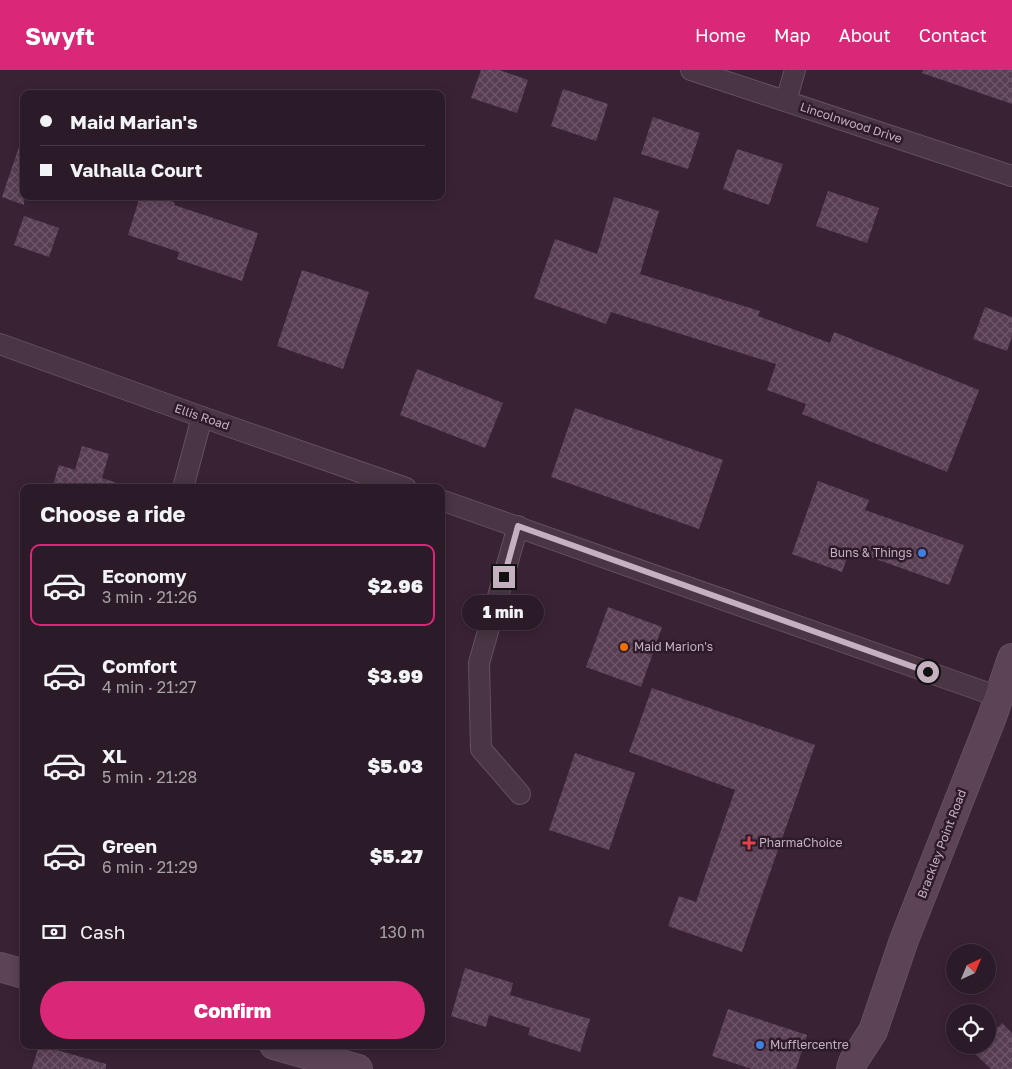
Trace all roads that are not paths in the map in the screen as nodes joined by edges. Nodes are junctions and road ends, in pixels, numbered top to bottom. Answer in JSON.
{"nodes":[{"id":1,"x":691,"y":70,"type":"edge"},
{"id":2,"x":795,"y":70,"type":"edge"},
{"id":3,"x":786,"y":101,"type":"junction"},
{"id":4,"x":1012,"y":176,"type":"edge"},
{"id":5,"x":0,"y":344,"type":"edge"},
{"id":6,"x":202,"y":417,"type":"junction"},
{"id":7,"x":184,"y":484,"type":"edge"},
{"id":8,"x":395,"y":484,"type":"edge"},
{"id":9,"x":445,"y":501,"type":"edge"},
{"id":10,"x":518,"y":526,"type":"junction"},
{"id":11,"x":1012,"y":658,"type":"edge"},
{"id":12,"x":999,"y":697,"type":"junction"},
{"id":13,"x":520,"y":794,"type":"dead end"},
{"id":14,"x":0,"y":967,"type":"edge"},
{"id":15,"x":20,"y":973,"type":"edge"},
{"id":16,"x":873,"y":1031,"type":"junction"},
{"id":17,"x":288,"y":1049,"type":"edge"},
{"id":18,"x":358,"y":1069,"type":"edge"},
{"id":19,"x":851,"y":1069,"type":"edge"},
{"id":20,"x":871,"y":1069,"type":"edge"}],
"edges":[{"from":1,"to":3,"type":"street","name":"Lincolnwood Drive"},
{"from":2,"to":3,"type":"street"},
{"from":3,"to":4,"type":"street","name":"Lincolnwood Drive"},
{"from":5,"to":6,"type":"street","name":"Ellis Road"},
{"from":6,"to":7,"type":"street"},
{"from":6,"to":8,"type":"street","name":"Ellis Road"},
{"from":9,"to":10,"type":"street"},
{"from":10,"to":12,"type":"street"},
{"from":10,"to":13,"type":"street"},
{"from":11,"to":12,"type":"main road","name":"Brackley Point Road"},
{"from":12,"to":16,"type":"main road","name":"Brackley Point Road"},
{"from":14,"to":15,"type":"main road"},
{"from":16,"to":19,"type":"main road","name":"Brackley Point Road"},
{"from":16,"to":20,"type":"main road","name":"Brackley Point Road"},
{"from":17,"to":18,"type":"main road"}]}
